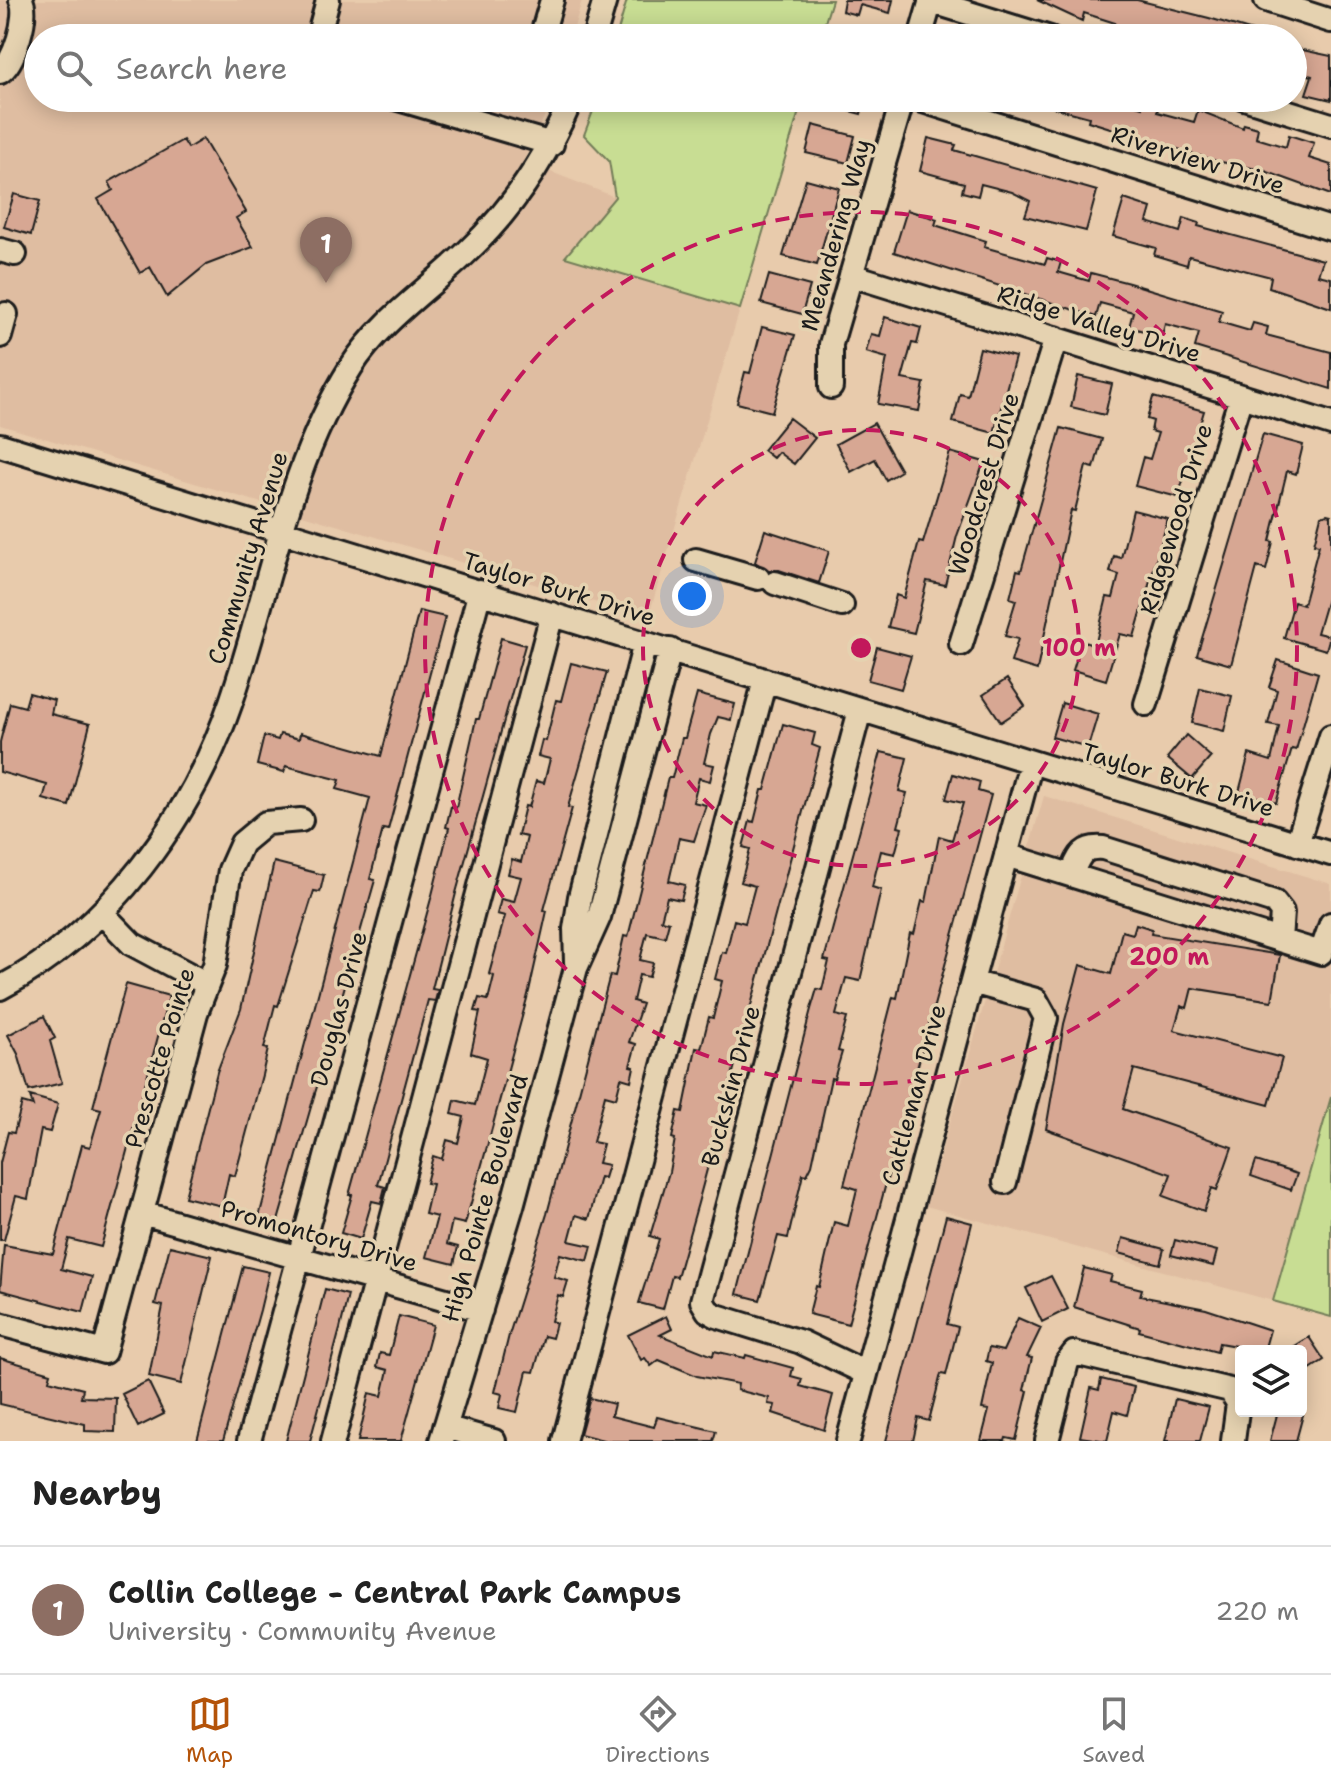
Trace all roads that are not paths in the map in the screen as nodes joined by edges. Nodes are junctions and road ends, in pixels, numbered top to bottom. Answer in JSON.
{"nodes":[{"id":1,"x":21,"y":0,"type":"edge"},
{"id":2,"x":328,"y":0,"type":"edge"},
{"id":3,"x":552,"y":0,"type":"edge"},
{"id":4,"x":605,"y":0,"type":"edge"},
{"id":5,"x":930,"y":0,"type":"edge"},
{"id":6,"x":1266,"y":0,"type":"edge"},
{"id":7,"x":1331,"y":21,"type":"edge"},
{"id":8,"x":322,"y":24,"type":"edge"},
{"id":9,"x":545,"y":24,"type":"edge"},
{"id":10,"x":598,"y":24,"type":"edge"},
{"id":11,"x":924,"y":24,"type":"edge"},
{"id":12,"x":1006,"y":24,"type":"edge"},
{"id":13,"x":0,"y":72,"type":"edge"},
{"id":14,"x":465,"y":112,"type":"edge"},
{"id":15,"x":566,"y":112,"type":"edge"},
{"id":16,"x":899,"y":112,"type":"edge"},
{"id":17,"x":958,"y":112,"type":"edge"},
{"id":18,"x":1289,"y":112,"type":"edge"},
{"id":19,"x":1331,"y":125,"type":"edge"},
{"id":20,"x":552,"y":144,"type":"junction"},
{"id":21,"x":1331,"y":229,"type":"edge"},
{"id":22,"x":851,"y":275,"type":"junction"},
{"id":23,"x":1056,"y":338,"type":"junction"},
{"id":24,"x":831,"y":387,"type":"dead end"},
{"id":25,"x":1241,"y":396,"type":"junction"},
{"id":26,"x":1331,"y":424,"type":"edge"},
{"id":27,"x":0,"y":445,"type":"edge"},
{"id":28,"x":279,"y":533,"type":"junction"},
{"id":29,"x":696,"y":560,"type":"dead end"},
{"id":30,"x":480,"y":591,"type":"junction"},
{"id":31,"x":842,"y":605,"type":"dead end"},
{"id":32,"x":552,"y":614,"type":"junction"},
{"id":33,"x":645,"y":643,"type":"junction"},
{"id":34,"x":961,"y":644,"type":"dead end"},
{"id":35,"x":670,"y":650,"type":"junction"},
{"id":36,"x":765,"y":680,"type":"junction"},
{"id":37,"x":1146,"y":704,"type":"dead end"},
{"id":38,"x":860,"y":710,"type":"junction"},
{"id":39,"x":1331,"y":736,"type":"edge"},
{"id":40,"x":1031,"y":763,"type":"junction"},
{"id":41,"x":301,"y":820,"type":"dead end"},
{"id":42,"x":1297,"y":844,"type":"junction"},
{"id":43,"x":1331,"y":854,"type":"edge"},
{"id":44,"x":1006,"y":855,"type":"junction"},
{"id":45,"x":1071,"y":875,"type":"junction"},
{"id":46,"x":103,"y":914,"type":"junction"},
{"id":47,"x":1331,"y":924,"type":"edge"},
{"id":48,"x":1280,"y":940,"type":"junction"},
{"id":49,"x":576,"y":968,"type":"junction"},
{"id":50,"x":972,"y":982,"type":"junction"},
{"id":51,"x":207,"y":984,"type":"junction"},
{"id":52,"x":0,"y":988,"type":"edge"},
{"id":53,"x":1005,"y":1182,"type":"dead end"},
{"id":54,"x":142,"y":1213,"type":"junction"},
{"id":55,"x":299,"y":1257,"type":"junction"},
{"id":56,"x":376,"y":1278,"type":"junction"},
{"id":57,"x":481,"y":1310,"type":"junction"},
{"id":58,"x":0,"y":1324,"type":"edge"},
{"id":59,"x":866,"y":1373,"type":"junction"},
{"id":60,"x":443,"y":1434,"type":"edge"},
{"id":61,"x":249,"y":1441,"type":"edge"},
{"id":62,"x":333,"y":1441,"type":"edge"},
{"id":63,"x":494,"y":1441,"type":"edge"},
{"id":64,"x":564,"y":1441,"type":"edge"},
{"id":65,"x":848,"y":1441,"type":"edge"},
{"id":66,"x":1047,"y":1441,"type":"edge"},
{"id":67,"x":1233,"y":1441,"type":"edge"}],
"edges":[{"from":1,"to":13,"type":"street"},
{"from":2,"to":8,"type":"street"},
{"from":3,"to":9,"type":"street"},
{"from":4,"to":10,"type":"street"},
{"from":5,"to":11,"type":"street"},
{"from":5,"to":12,"type":"street"},
{"from":6,"to":7,"type":"street"},
{"from":14,"to":20,"type":"street"},
{"from":15,"to":20,"type":"street","name":"Community Avenue"},
{"from":16,"to":22,"type":"street","name":"Meandering Way"},
{"from":17,"to":21,"type":"street","name":"Riverview Drive"},
{"from":18,"to":19,"type":"street"},
{"from":20,"to":28,"type":"street","name":"Community Avenue"},
{"from":22,"to":23,"type":"street","name":"Ridge Valley Drive"},
{"from":22,"to":24,"type":"street","name":"Meandering Way"},
{"from":23,"to":25,"type":"street","name":"Ridge Valley Drive"},
{"from":23,"to":34,"type":"street","name":"Woodcrest Drive"},
{"from":25,"to":26,"type":"street","name":"Ridge Valley Drive"},
{"from":25,"to":37,"type":"street","name":"Ridgewood Drive"},
{"from":27,"to":28,"type":"street","name":"Taylor Burk Drive"},
{"from":28,"to":30,"type":"street","name":"Taylor Burk Drive"},
{"from":28,"to":46,"type":"street","name":"Community Avenue"},
{"from":29,"to":31,"type":"street"},
{"from":30,"to":32,"type":"street","name":"Taylor Burk Drive"},
{"from":30,"to":55,"type":"street","name":"Douglas Drive"},
{"from":32,"to":33,"type":"street","name":"Taylor Burk Drive"},
{"from":32,"to":56,"type":"street"},
{"from":33,"to":35,"type":"street","name":"Taylor Burk Drive"},
{"from":33,"to":49,"type":"street","name":"High Pointe Boulevard"},
{"from":35,"to":36,"type":"street","name":"Taylor Burk Drive"},
{"from":35,"to":49,"type":"street","name":"High Pointe Boulevard"},
{"from":36,"to":38,"type":"street","name":"Taylor Burk Drive"},
{"from":36,"to":64,"type":"street"},
{"from":38,"to":40,"type":"street","name":"Taylor Burk Drive"},
{"from":38,"to":59,"type":"street","name":"Buckskin Drive"},
{"from":39,"to":42,"type":"street"},
{"from":40,"to":42,"type":"street","name":"Taylor Burk Drive"},
{"from":40,"to":44,"type":"street","name":"Cattleman Drive"},
{"from":41,"to":51,"type":"street","name":"Prescotte Pointe"},
{"from":42,"to":43,"type":"street","name":"Taylor Burk Drive"},
{"from":44,"to":45,"type":"street"},
{"from":44,"to":50,"type":"street","name":"Cattleman Drive"},
{"from":45,"to":48,"type":"street"},
{"from":45,"to":48,"type":"street"},
{"from":46,"to":51,"type":"street"},
{"from":46,"to":52,"type":"street","name":"Community Avenue"},
{"from":47,"to":48,"type":"street"},
{"from":49,"to":57,"type":"street","name":"High Pointe Boulevard"},
{"from":50,"to":53,"type":"street"},
{"from":50,"to":59,"type":"street","name":"Cattleman Drive"},
{"from":51,"to":54,"type":"street","name":"Prescotte Pointe"},
{"from":54,"to":55,"type":"street","name":"Promontory Drive"},
{"from":54,"to":58,"type":"street","name":"Prescotte Pointe"},
{"from":55,"to":56,"type":"street","name":"Promontory Drive"},
{"from":55,"to":61,"type":"street","name":"Douglas Drive"},
{"from":56,"to":57,"type":"street","name":"Promontory Drive"},
{"from":56,"to":62,"type":"street"},
{"from":57,"to":60,"type":"street","name":"High Pointe Boulevard"},
{"from":59,"to":65,"type":"street","name":"Cattleman Drive"},
{"from":60,"to":63,"type":"street"},
{"from":66,"to":67,"type":"street"}]}
